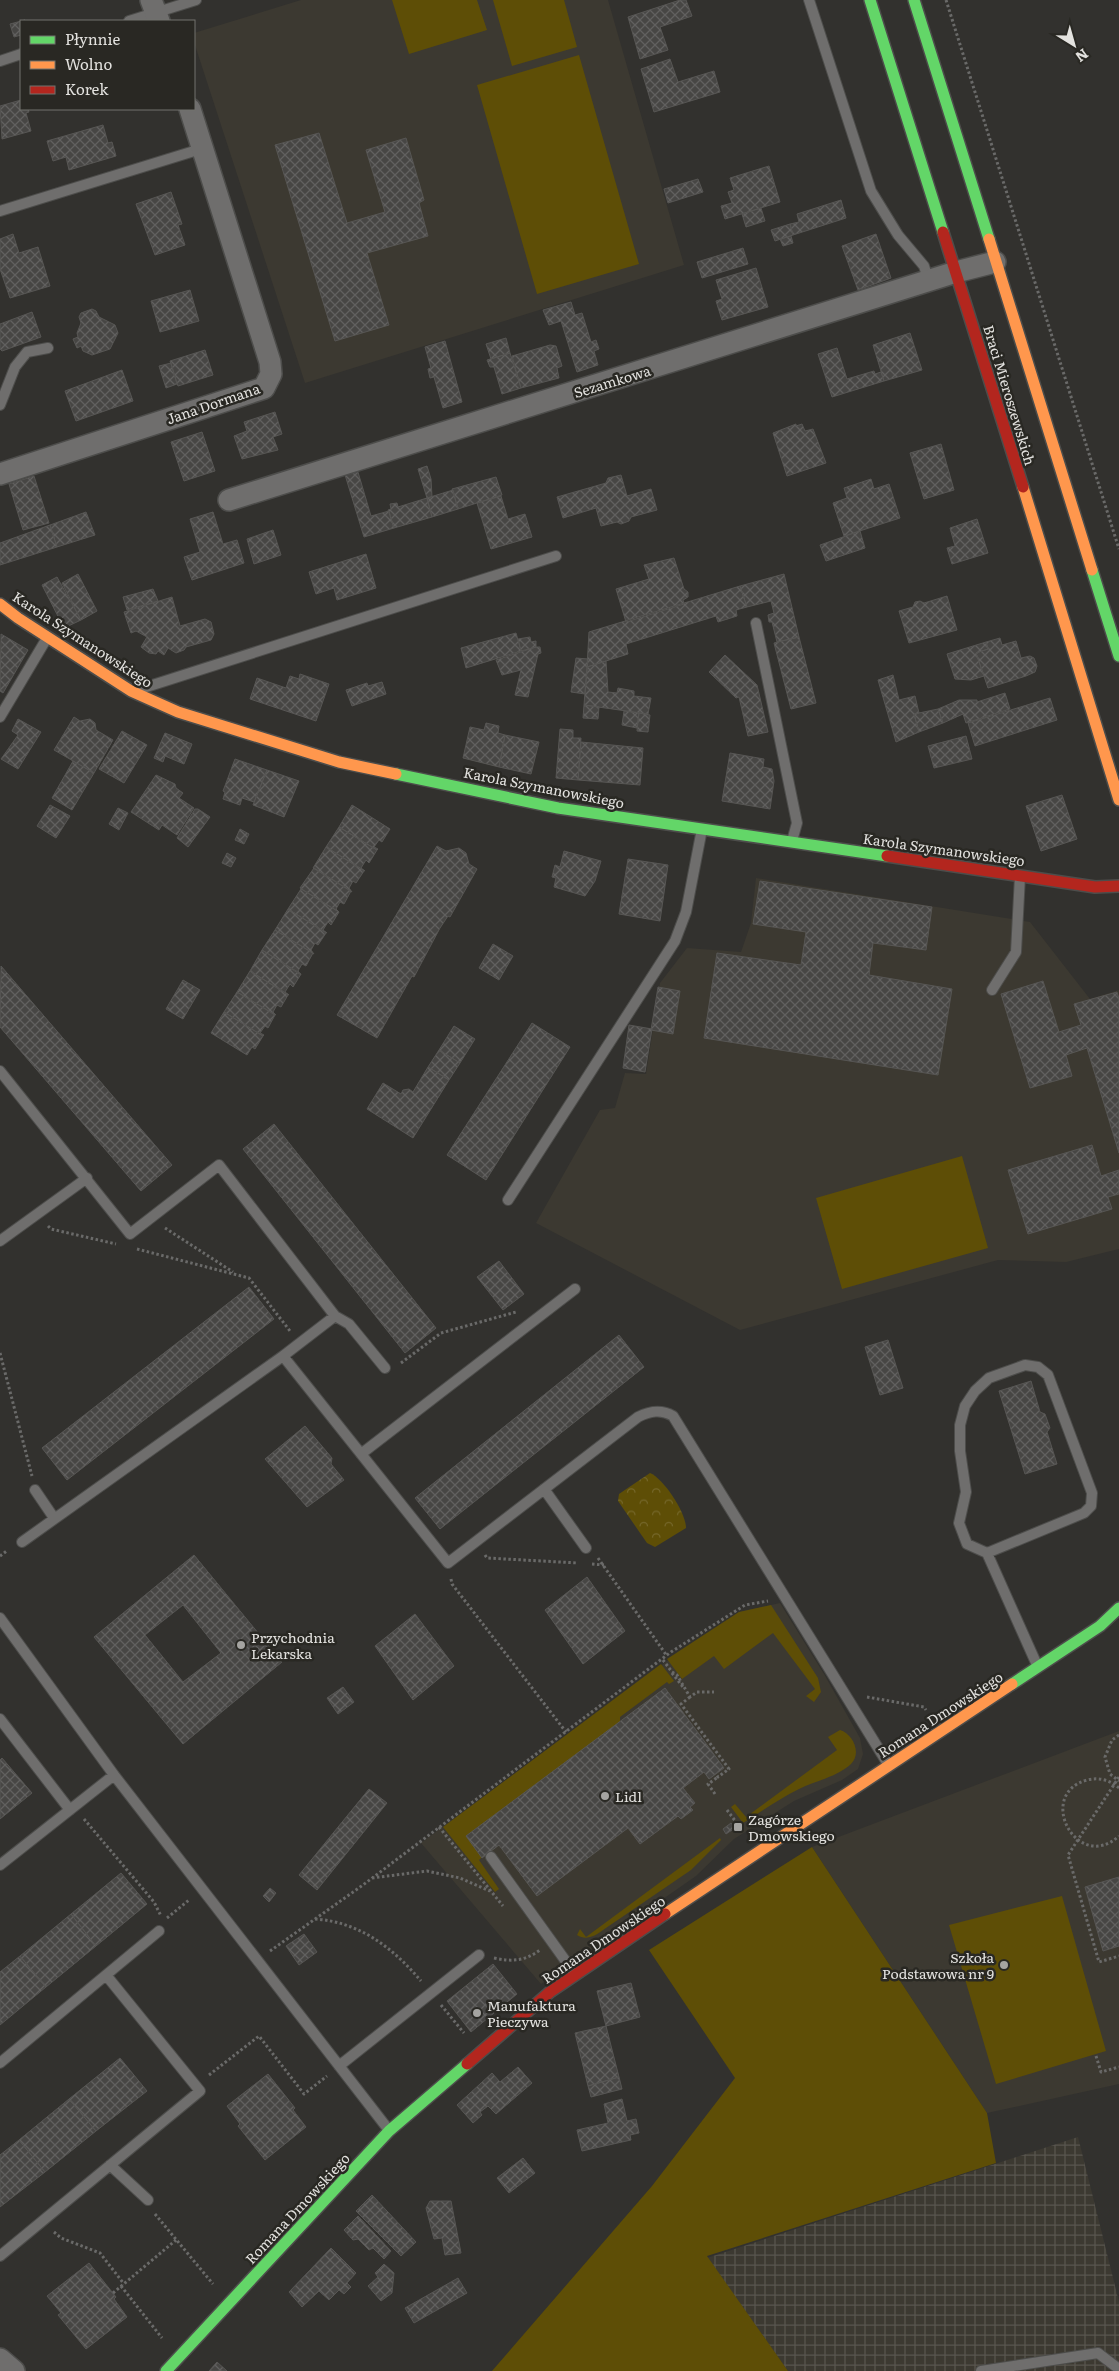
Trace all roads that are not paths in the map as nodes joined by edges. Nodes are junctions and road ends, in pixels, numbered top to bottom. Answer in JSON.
{"nodes":[{"id":1,"x":196,"y":0,"type":"edge"},
{"id":2,"x":809,"y":0,"type":"edge"},
{"id":3,"x":870,"y":0,"type":"edge"},
{"id":4,"x":914,"y":0,"type":"edge"},
{"id":5,"x":155,"y":11,"type":"edge"},
{"id":6,"x":132,"y":20,"type":"edge"},
{"id":7,"x":20,"y":54,"type":"edge"},
{"id":8,"x":0,"y":61,"type":"edge"},
{"id":9,"x":190,"y":110,"type":"edge"},
{"id":10,"x":204,"y":148,"type":"junction"},
{"id":11,"x":0,"y":211,"type":"edge"},
{"id":12,"x":995,"y":262,"type":"junction"},
{"id":13,"x":956,"y":272,"type":"junction"},
{"id":14,"x":929,"y":282,"type":"junction"},
{"id":15,"x":48,"y":348,"type":"dead end"},
{"id":16,"x":0,"y":404,"type":"edge"},
{"id":17,"x":0,"y":474,"type":"edge"},
{"id":18,"x":229,"y":500,"type":"dead end"},
{"id":19,"x":556,"y":556,"type":"dead end"},
{"id":20,"x":0,"y":604,"type":"edge"},
{"id":21,"x":756,"y":623,"type":"dead end"},
{"id":22,"x":48,"y":637,"type":"junction"},
{"id":23,"x":1118,"y":649,"type":"edge"},
{"id":24,"x":131,"y":692,"type":"junction"},
{"id":25,"x":0,"y":717,"type":"edge"},
{"id":26,"x":1119,"y":800,"type":"edge"},
{"id":27,"x":702,"y":829,"type":"junction"},
{"id":28,"x":792,"y":842,"type":"junction"},
{"id":29,"x":1020,"y":876,"type":"junction"},
{"id":30,"x":1119,"y":886,"type":"edge"},
{"id":31,"x":992,"y":990,"type":"dead end"},
{"id":32,"x":0,"y":1071,"type":"edge"},
{"id":33,"x":87,"y":1178,"type":"junction"},
{"id":34,"x":508,"y":1200,"type":"dead end"},
{"id":35,"x":0,"y":1242,"type":"edge"},
{"id":36,"x":575,"y":1289,"type":"dead end"},
{"id":37,"x":335,"y":1316,"type":"junction"},
{"id":38,"x":283,"y":1356,"type":"junction"},
{"id":39,"x":385,"y":1368,"type":"road end"},
{"id":40,"x":361,"y":1454,"type":"junction"},
{"id":41,"x":544,"y":1488,"type":"junction"},
{"id":42,"x":35,"y":1490,"type":"road end"},
{"id":43,"x":54,"y":1518,"type":"junction"},
{"id":44,"x":22,"y":1542,"type":"dead end"},
{"id":45,"x":586,"y":1548,"type":"road end"},
{"id":46,"x":987,"y":1553,"type":"junction"},
{"id":47,"x":1119,"y":1608,"type":"edge"},
{"id":48,"x":0,"y":1618,"type":"edge"},
{"id":49,"x":1038,"y":1667,"type":"junction"},
{"id":50,"x":0,"y":1719,"type":"edge"},
{"id":51,"x":889,"y":1765,"type":"junction"},
{"id":52,"x":114,"y":1775,"type":"junction"},
{"id":53,"x":72,"y":1809,"type":"junction"},
{"id":54,"x":491,"y":1857,"type":"dead end"},
{"id":55,"x":0,"y":1865,"type":"edge"},
{"id":56,"x":159,"y":1931,"type":"dead end"},
{"id":57,"x":479,"y":1955,"type":"road end"},
{"id":58,"x":106,"y":1976,"type":"junction"},
{"id":59,"x":576,"y":1976,"type":"junction"},
{"id":60,"x":0,"y":2063,"type":"edge"},
{"id":61,"x":339,"y":2066,"type":"junction"},
{"id":62,"x":389,"y":2130,"type":"junction"},
{"id":63,"x":110,"y":2165,"type":"junction"},
{"id":64,"x":148,"y":2200,"type":"road end"},
{"id":65,"x":0,"y":2256,"type":"edge"},
{"id":66,"x":1119,"y":2370,"type":"edge"},
{"id":67,"x":166,"y":2371,"type":"edge"},
{"id":68,"x":981,"y":2371,"type":"edge"}],
"edges":[{"from":1,"to":5,"type":"lane"},
{"from":2,"to":14,"type":"lane"},
{"from":3,"to":13,"type":"street","name":"Braci Mieroszewskich"},
{"from":4,"to":12,"type":"street","name":"Braci Mieroszewskich"},
{"from":5,"to":6,"type":"lane"},
{"from":7,"to":8,"type":"lane"},
{"from":9,"to":10,"type":"street","name":"Jana Dormana"},
{"from":10,"to":11,"type":"lane"},
{"from":10,"to":17,"type":"street","name":"Jana Dormana"},
{"from":12,"to":13,"type":"street","name":"Sezamkowa"},
{"from":12,"to":23,"type":"street","name":"Braci Mieroszewskich"},
{"from":13,"to":14,"type":"street","name":"Sezamkowa"},
{"from":13,"to":26,"type":"street","name":"Braci Mieroszewskich"},
{"from":14,"to":18,"type":"street","name":"Sezamkowa"},
{"from":15,"to":16,"type":"lane"},
{"from":19,"to":24,"type":"lane"},
{"from":20,"to":22,"type":"street","name":"Karola Szymanowskiego"},
{"from":21,"to":28,"type":"lane"},
{"from":22,"to":24,"type":"street","name":"Karola Szymanowskiego"},
{"from":22,"to":25,"type":"lane"},
{"from":24,"to":27,"type":"street","name":"Karola Szymanowskiego"},
{"from":27,"to":28,"type":"street","name":"Karola Szymanowskiego"},
{"from":27,"to":34,"type":"lane"},
{"from":28,"to":29,"type":"street","name":"Karola Szymanowskiego"},
{"from":29,"to":30,"type":"street","name":"Karola Szymanowskiego"},
{"from":29,"to":31,"type":"lane"},
{"from":32,"to":33,"type":"lane"},
{"from":33,"to":35,"type":"lane"},
{"from":33,"to":37,"type":"lane"},
{"from":36,"to":40,"type":"lane"},
{"from":37,"to":38,"type":"lane"},
{"from":37,"to":39,"type":"lane"},
{"from":38,"to":40,"type":"lane"},
{"from":38,"to":43,"type":"lane"},
{"from":40,"to":41,"type":"lane"},
{"from":41,"to":45,"type":"lane"},
{"from":41,"to":51,"type":"lane"},
{"from":42,"to":43,"type":"lane"},
{"from":43,"to":44,"type":"lane"},
{"from":46,"to":46,"type":"lane"},
{"from":46,"to":49,"type":"lane"},
{"from":47,"to":49,"type":"street","name":"Romana Dmowskiego"},
{"from":48,"to":52,"type":"lane"},
{"from":49,"to":51,"type":"street","name":"Romana Dmowskiego"},
{"from":50,"to":53,"type":"lane"},
{"from":51,"to":59,"type":"street","name":"Romana Dmowskiego"},
{"from":52,"to":53,"type":"lane"},
{"from":52,"to":61,"type":"lane"},
{"from":53,"to":55,"type":"lane"},
{"from":54,"to":59,"type":"lane"},
{"from":56,"to":58,"type":"lane"},
{"from":57,"to":61,"type":"lane"},
{"from":58,"to":60,"type":"lane"},
{"from":58,"to":63,"type":"lane"},
{"from":59,"to":62,"type":"street","name":"Romana Dmowskiego"},
{"from":61,"to":62,"type":"lane"},
{"from":62,"to":67,"type":"street","name":"Romana Dmowskiego"},
{"from":63,"to":64,"type":"lane"},
{"from":63,"to":65,"type":"lane"},
{"from":66,"to":68,"type":"lane"}]}
